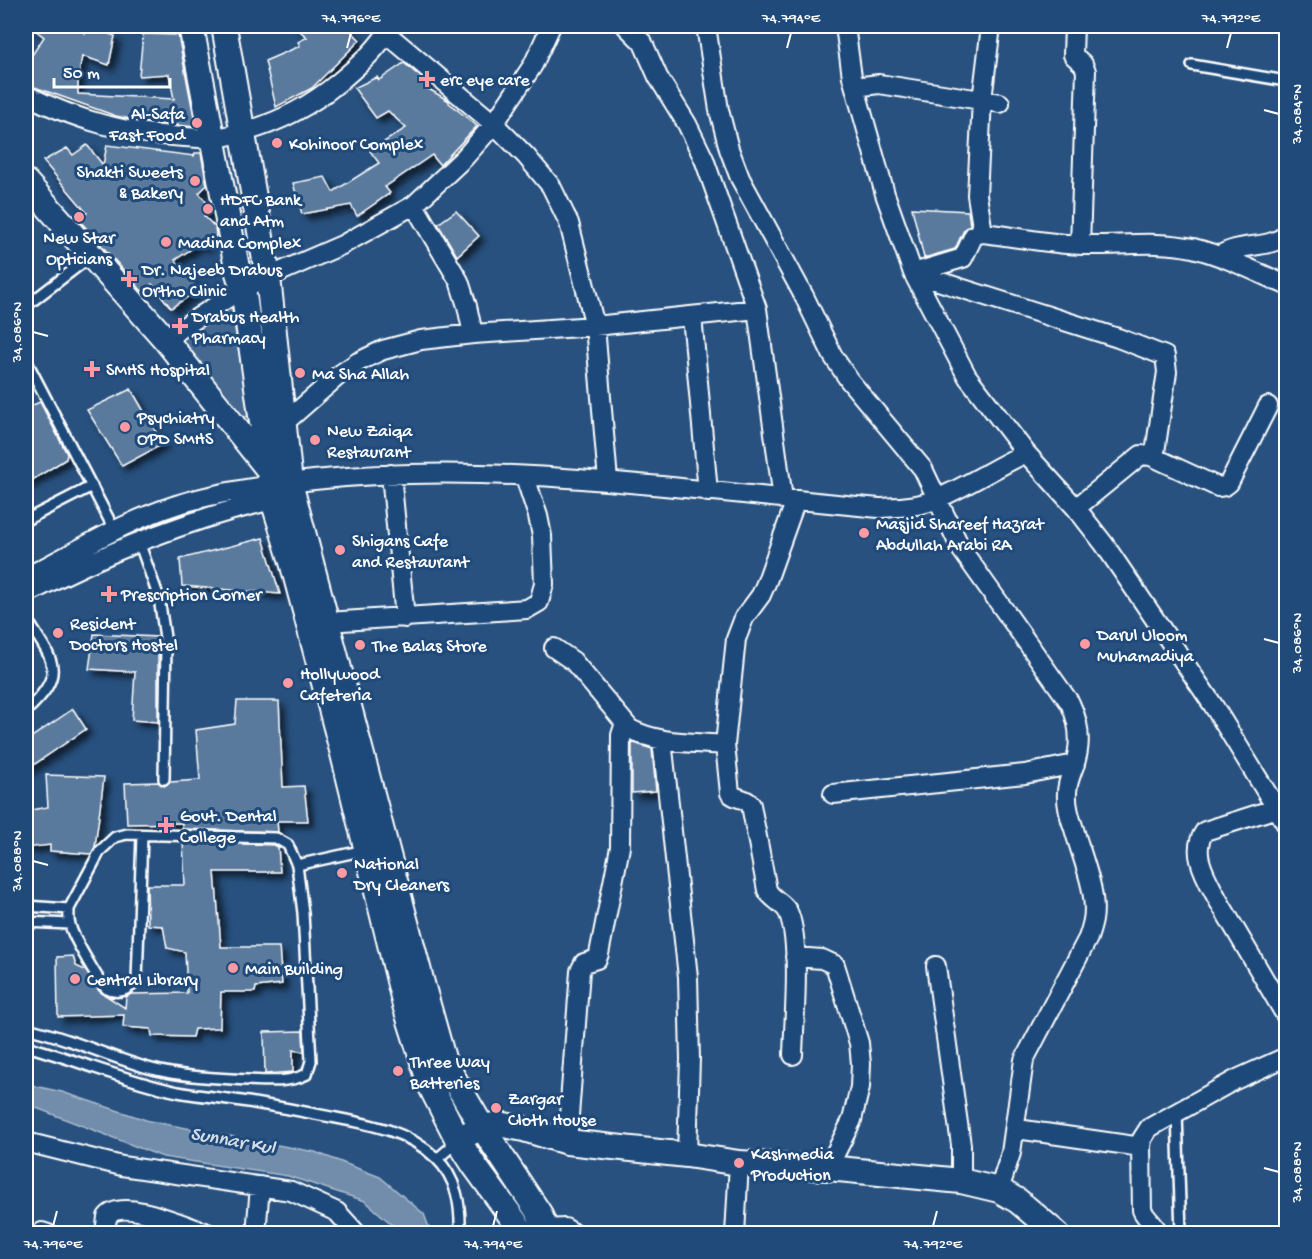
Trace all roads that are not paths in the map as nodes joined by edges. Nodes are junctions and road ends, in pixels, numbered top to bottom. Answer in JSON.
{"nodes":[{"id":1,"x":191,"y":26,"type":"edge"},
{"id":2,"x":224,"y":26,"type":"edge"},
{"id":3,"x":551,"y":26,"type":"edge"},
{"id":4,"x":626,"y":26,"type":"edge"},
{"id":5,"x":706,"y":26,"type":"edge"},
{"id":6,"x":845,"y":26,"type":"edge"},
{"id":7,"x":991,"y":26,"type":"edge"},
{"id":8,"x":1074,"y":26,"type":"edge"},
{"id":9,"x":389,"y":30,"type":"edge"},
{"id":10,"x":1192,"y":65,"type":"dead end"},
{"id":11,"x":1287,"y":81,"type":"edge"},
{"id":12,"x":855,"y":87,"type":"junction"},
{"id":13,"x":26,"y":95,"type":"edge"},
{"id":14,"x":991,"y":101,"type":"junction"},
{"id":15,"x":494,"y":124,"type":"junction"},
{"id":16,"x":243,"y":131,"type":"junction"},
{"id":17,"x":214,"y":138,"type":"junction"},
{"id":18,"x":26,"y":182,"type":"edge"},
{"id":19,"x":414,"y":205,"type":"junction"},
{"id":20,"x":984,"y":233,"type":"junction"},
{"id":21,"x":1287,"y":235,"type":"edge"},
{"id":22,"x":1080,"y":245,"type":"junction"},
{"id":23,"x":1219,"y":256,"type":"junction"},
{"id":24,"x":90,"y":257,"type":"junction"},
{"id":25,"x":913,"y":273,"type":"junction"},
{"id":26,"x":268,"y":277,"type":"junction"},
{"id":27,"x":1287,"y":285,"type":"edge"},
{"id":28,"x":243,"y":288,"type":"junction"},
{"id":29,"x":26,"y":306,"type":"edge"},
{"id":30,"x":757,"y":309,"type":"junction"},
{"id":31,"x":692,"y":316,"type":"junction"},
{"id":32,"x":595,"y":326,"type":"junction"},
{"id":33,"x":473,"y":334,"type":"junction"},
{"id":34,"x":165,"y":339,"type":"junction"},
{"id":35,"x":26,"y":360,"type":"edge"},
{"id":36,"x":1268,"y":406,"type":"dead end"},
{"id":37,"x":283,"y":424,"type":"junction"},
{"id":38,"x":1026,"y":453,"type":"junction"},
{"id":39,"x":1151,"y":456,"type":"junction"},
{"id":40,"x":391,"y":474,"type":"junction"},
{"id":41,"x":525,"y":477,"type":"junction"},
{"id":42,"x":608,"y":481,"type":"junction"},
{"id":43,"x":92,"y":486,"type":"junction"},
{"id":44,"x":279,"y":486,"type":"junction"},
{"id":45,"x":708,"y":492,"type":"junction"},
{"id":46,"x":944,"y":495,"type":"junction"},
{"id":47,"x":790,"y":500,"type":"junction"},
{"id":48,"x":1076,"y":508,"type":"junction"},
{"id":49,"x":26,"y":520,"type":"edge"},
{"id":50,"x":115,"y":530,"type":"junction"},
{"id":51,"x":131,"y":545,"type":"junction"},
{"id":52,"x":26,"y":577,"type":"edge"},
{"id":53,"x":26,"y":594,"type":"edge"},
{"id":54,"x":26,"y":618,"type":"edge"},
{"id":55,"x":405,"y":618,"type":"junction"},
{"id":56,"x":327,"y":622,"type":"junction"},
{"id":57,"x":554,"y":648,"type":"dead end"},
{"id":58,"x":26,"y":711,"type":"edge"},
{"id":59,"x":625,"y":723,"type":"junction"},
{"id":60,"x":662,"y":740,"type":"junction"},
{"id":61,"x":725,"y":745,"type":"junction"},
{"id":62,"x":1075,"y":764,"type":"junction"},
{"id":63,"x":164,"y":779,"type":"dead end"},
{"id":64,"x":833,"y":794,"type":"dead end"},
{"id":65,"x":1282,"y":816,"type":"edge"},
{"id":66,"x":142,"y":835,"type":"junction"},
{"id":67,"x":366,"y":850,"type":"junction"},
{"id":68,"x":297,"y":865,"type":"junction"},
{"id":69,"x":26,"y":906,"type":"edge"},
{"id":70,"x":69,"y":909,"type":"junction"},
{"id":71,"x":26,"y":922,"type":"edge"},
{"id":72,"x":70,"y":924,"type":"junction"},
{"id":73,"x":795,"y":957,"type":"junction"},
{"id":74,"x":936,"y":966,"type":"dead end"},
{"id":75,"x":1287,"y":1016,"type":"edge"},
{"id":76,"x":26,"y":1028,"type":"edge"},
{"id":77,"x":26,"y":1046,"type":"edge"},
{"id":78,"x":793,"y":1055,"type":"dead end"},
{"id":79,"x":1287,"y":1057,"type":"edge"},
{"id":80,"x":1177,"y":1113,"type":"junction"},
{"id":81,"x":482,"y":1127,"type":"junction"},
{"id":82,"x":1024,"y":1130,"type":"dead end"},
{"id":83,"x":556,"y":1139,"type":"junction"},
{"id":84,"x":458,"y":1140,"type":"junction"},
{"id":85,"x":26,"y":1142,"type":"edge"},
{"id":86,"x":1141,"y":1146,"type":"junction"},
{"id":87,"x":501,"y":1154,"type":"junction"},
{"id":88,"x":687,"y":1155,"type":"junction"},
{"id":89,"x":437,"y":1159,"type":"junction"},
{"id":90,"x":739,"y":1163,"type":"junction"},
{"id":91,"x":474,"y":1165,"type":"junction"},
{"id":92,"x":828,"y":1168,"type":"junction"},
{"id":93,"x":961,"y":1181,"type":"junction"},
{"id":94,"x":260,"y":1186,"type":"junction"},
{"id":95,"x":999,"y":1190,"type":"junction"},
{"id":96,"x":539,"y":1232,"type":"edge"},
{"id":97,"x":105,"y":1233,"type":"edge"},
{"id":98,"x":210,"y":1233,"type":"edge"},
{"id":99,"x":256,"y":1233,"type":"edge"},
{"id":100,"x":357,"y":1233,"type":"edge"},
{"id":101,"x":460,"y":1233,"type":"edge"},
{"id":102,"x":575,"y":1233,"type":"edge"},
{"id":103,"x":735,"y":1233,"type":"edge"},
{"id":104,"x":1057,"y":1233,"type":"edge"},
{"id":105,"x":1159,"y":1233,"type":"edge"},
{"id":106,"x":1181,"y":1233,"type":"edge"}],
"edges":[{"from":1,"to":17,"type":"main road"},
{"from":2,"to":16,"type":"main road"},
{"from":3,"to":15,"type":"street"},
{"from":4,"to":30,"type":"street"},
{"from":5,"to":46,"type":"street"},
{"from":6,"to":12,"type":"street"},
{"from":7,"to":14,"type":"street"},
{"from":8,"to":22,"type":"street"},
{"from":9,"to":15,"type":"street"},
{"from":9,"to":16,"type":"street"},
{"from":10,"to":11,"type":"lane"},
{"from":12,"to":14,"type":"street"},
{"from":12,"to":25,"type":"street"},
{"from":13,"to":17,"type":"street"},
{"from":14,"to":20,"type":"street"},
{"from":15,"to":19,"type":"street"},
{"from":15,"to":32,"type":"street"},
{"from":16,"to":17,"type":"street"},
{"from":16,"to":26,"type":"main road"},
{"from":17,"to":28,"type":"main road"},
{"from":18,"to":24,"type":"main road"},
{"from":19,"to":26,"type":"street"},
{"from":19,"to":33,"type":"street"},
{"from":20,"to":22,"type":"street"},
{"from":20,"to":25,"type":"street"},
{"from":21,"to":23,"type":"street"},
{"from":22,"to":23,"type":"street"},
{"from":23,"to":27,"type":"street"},
{"from":24,"to":29,"type":"lane"},
{"from":24,"to":34,"type":"main road"},
{"from":25,"to":38,"type":"street"},
{"from":25,"to":39,"type":"street"},
{"from":26,"to":28,"type":"street"},
{"from":26,"to":37,"type":"main road"},
{"from":28,"to":34,"type":"street"},
{"from":28,"to":44,"type":"main road"},
{"from":30,"to":31,"type":"street"},
{"from":30,"to":47,"type":"street"},
{"from":31,"to":32,"type":"street"},
{"from":31,"to":45,"type":"street"},
{"from":32,"to":33,"type":"street"},
{"from":32,"to":42,"type":"street"},
{"from":33,"to":37,"type":"street"},
{"from":34,"to":44,"type":"main road"},
{"from":35,"to":43,"type":"lane"},
{"from":36,"to":39,"type":"street"},
{"from":37,"to":44,"type":"main road"},
{"from":38,"to":46,"type":"street"},
{"from":38,"to":48,"type":"street"},
{"from":39,"to":48,"type":"street"},
{"from":40,"to":41,"type":"street"},
{"from":40,"to":44,"type":"street"},
{"from":40,"to":55,"type":"street"},
{"from":41,"to":42,"type":"street"},
{"from":41,"to":55,"type":"street"},
{"from":42,"to":45,"type":"street"},
{"from":43,"to":49,"type":"lane"},
{"from":43,"to":50,"type":"lane"},
{"from":44,"to":50,"type":"street"},
{"from":44,"to":51,"type":"street"},
{"from":44,"to":56,"type":"main road"},
{"from":44,"to":67,"type":"main road"},
{"from":45,"to":47,"type":"street"},
{"from":46,"to":47,"type":"street"},
{"from":46,"to":62,"type":"street"},
{"from":47,"to":61,"type":"street"},
{"from":48,"to":65,"type":"street"},
{"from":50,"to":51,"type":"lane"},
{"from":50,"to":52,"type":"street"},
{"from":51,"to":53,"type":"street"},
{"from":51,"to":63,"type":"lane"},
{"from":54,"to":58,"type":"lane"},
{"from":55,"to":56,"type":"street"},
{"from":56,"to":81,"type":"main road"},
{"from":57,"to":59,"type":"street"},
{"from":59,"to":60,"type":"street"},
{"from":59,"to":83,"type":"street"},
{"from":60,"to":61,"type":"street"},
{"from":60,"to":88,"type":"street"},
{"from":61,"to":73,"type":"street"},
{"from":62,"to":64,"type":"street"},
{"from":62,"to":95,"type":"street"},
{"from":65,"to":75,"type":"street"},
{"from":66,"to":68,"type":"lane"},
{"from":66,"to":70,"type":"lane"},
{"from":66,"to":72,"type":"lane"},
{"from":67,"to":68,"type":"lane"},
{"from":67,"to":84,"type":"main road"},
{"from":68,"to":76,"type":"lane"},
{"from":69,"to":70,"type":"lane"},
{"from":70,"to":72,"type":"lane"},
{"from":71,"to":72,"type":"lane"},
{"from":73,"to":78,"type":"street"},
{"from":73,"to":92,"type":"street"},
{"from":74,"to":93,"type":"street"},
{"from":77,"to":89,"type":"lane"},
{"from":79,"to":80,"type":"street"},
{"from":80,"to":86,"type":"street"},
{"from":80,"to":106,"type":"lane"},
{"from":81,"to":83,"type":"main road"},
{"from":81,"to":84,"type":"main road"},
{"from":81,"to":87,"type":"main road"},
{"from":82,"to":86,"type":"street"},
{"from":83,"to":87,"type":"main road"},
{"from":83,"to":88,"type":"main road"},
{"from":84,"to":89,"type":"lane"},
{"from":84,"to":91,"type":"main road"},
{"from":85,"to":94,"type":"street"},
{"from":86,"to":105,"type":"street"},
{"from":87,"to":91,"type":"main road"},
{"from":87,"to":96,"type":"main road"},
{"from":88,"to":90,"type":"main road"},
{"from":89,"to":101,"type":"lane"},
{"from":90,"to":92,"type":"main road"},
{"from":90,"to":103,"type":"street"},
{"from":91,"to":96,"type":"main road"},
{"from":92,"to":93,"type":"main road"},
{"from":93,"to":95,"type":"main road"},
{"from":94,"to":99,"type":"street"},
{"from":94,"to":100,"type":"street"},
{"from":95,"to":104,"type":"main road"},
{"from":96,"to":102,"type":"street"},
{"from":97,"to":98,"type":"street"}]}
